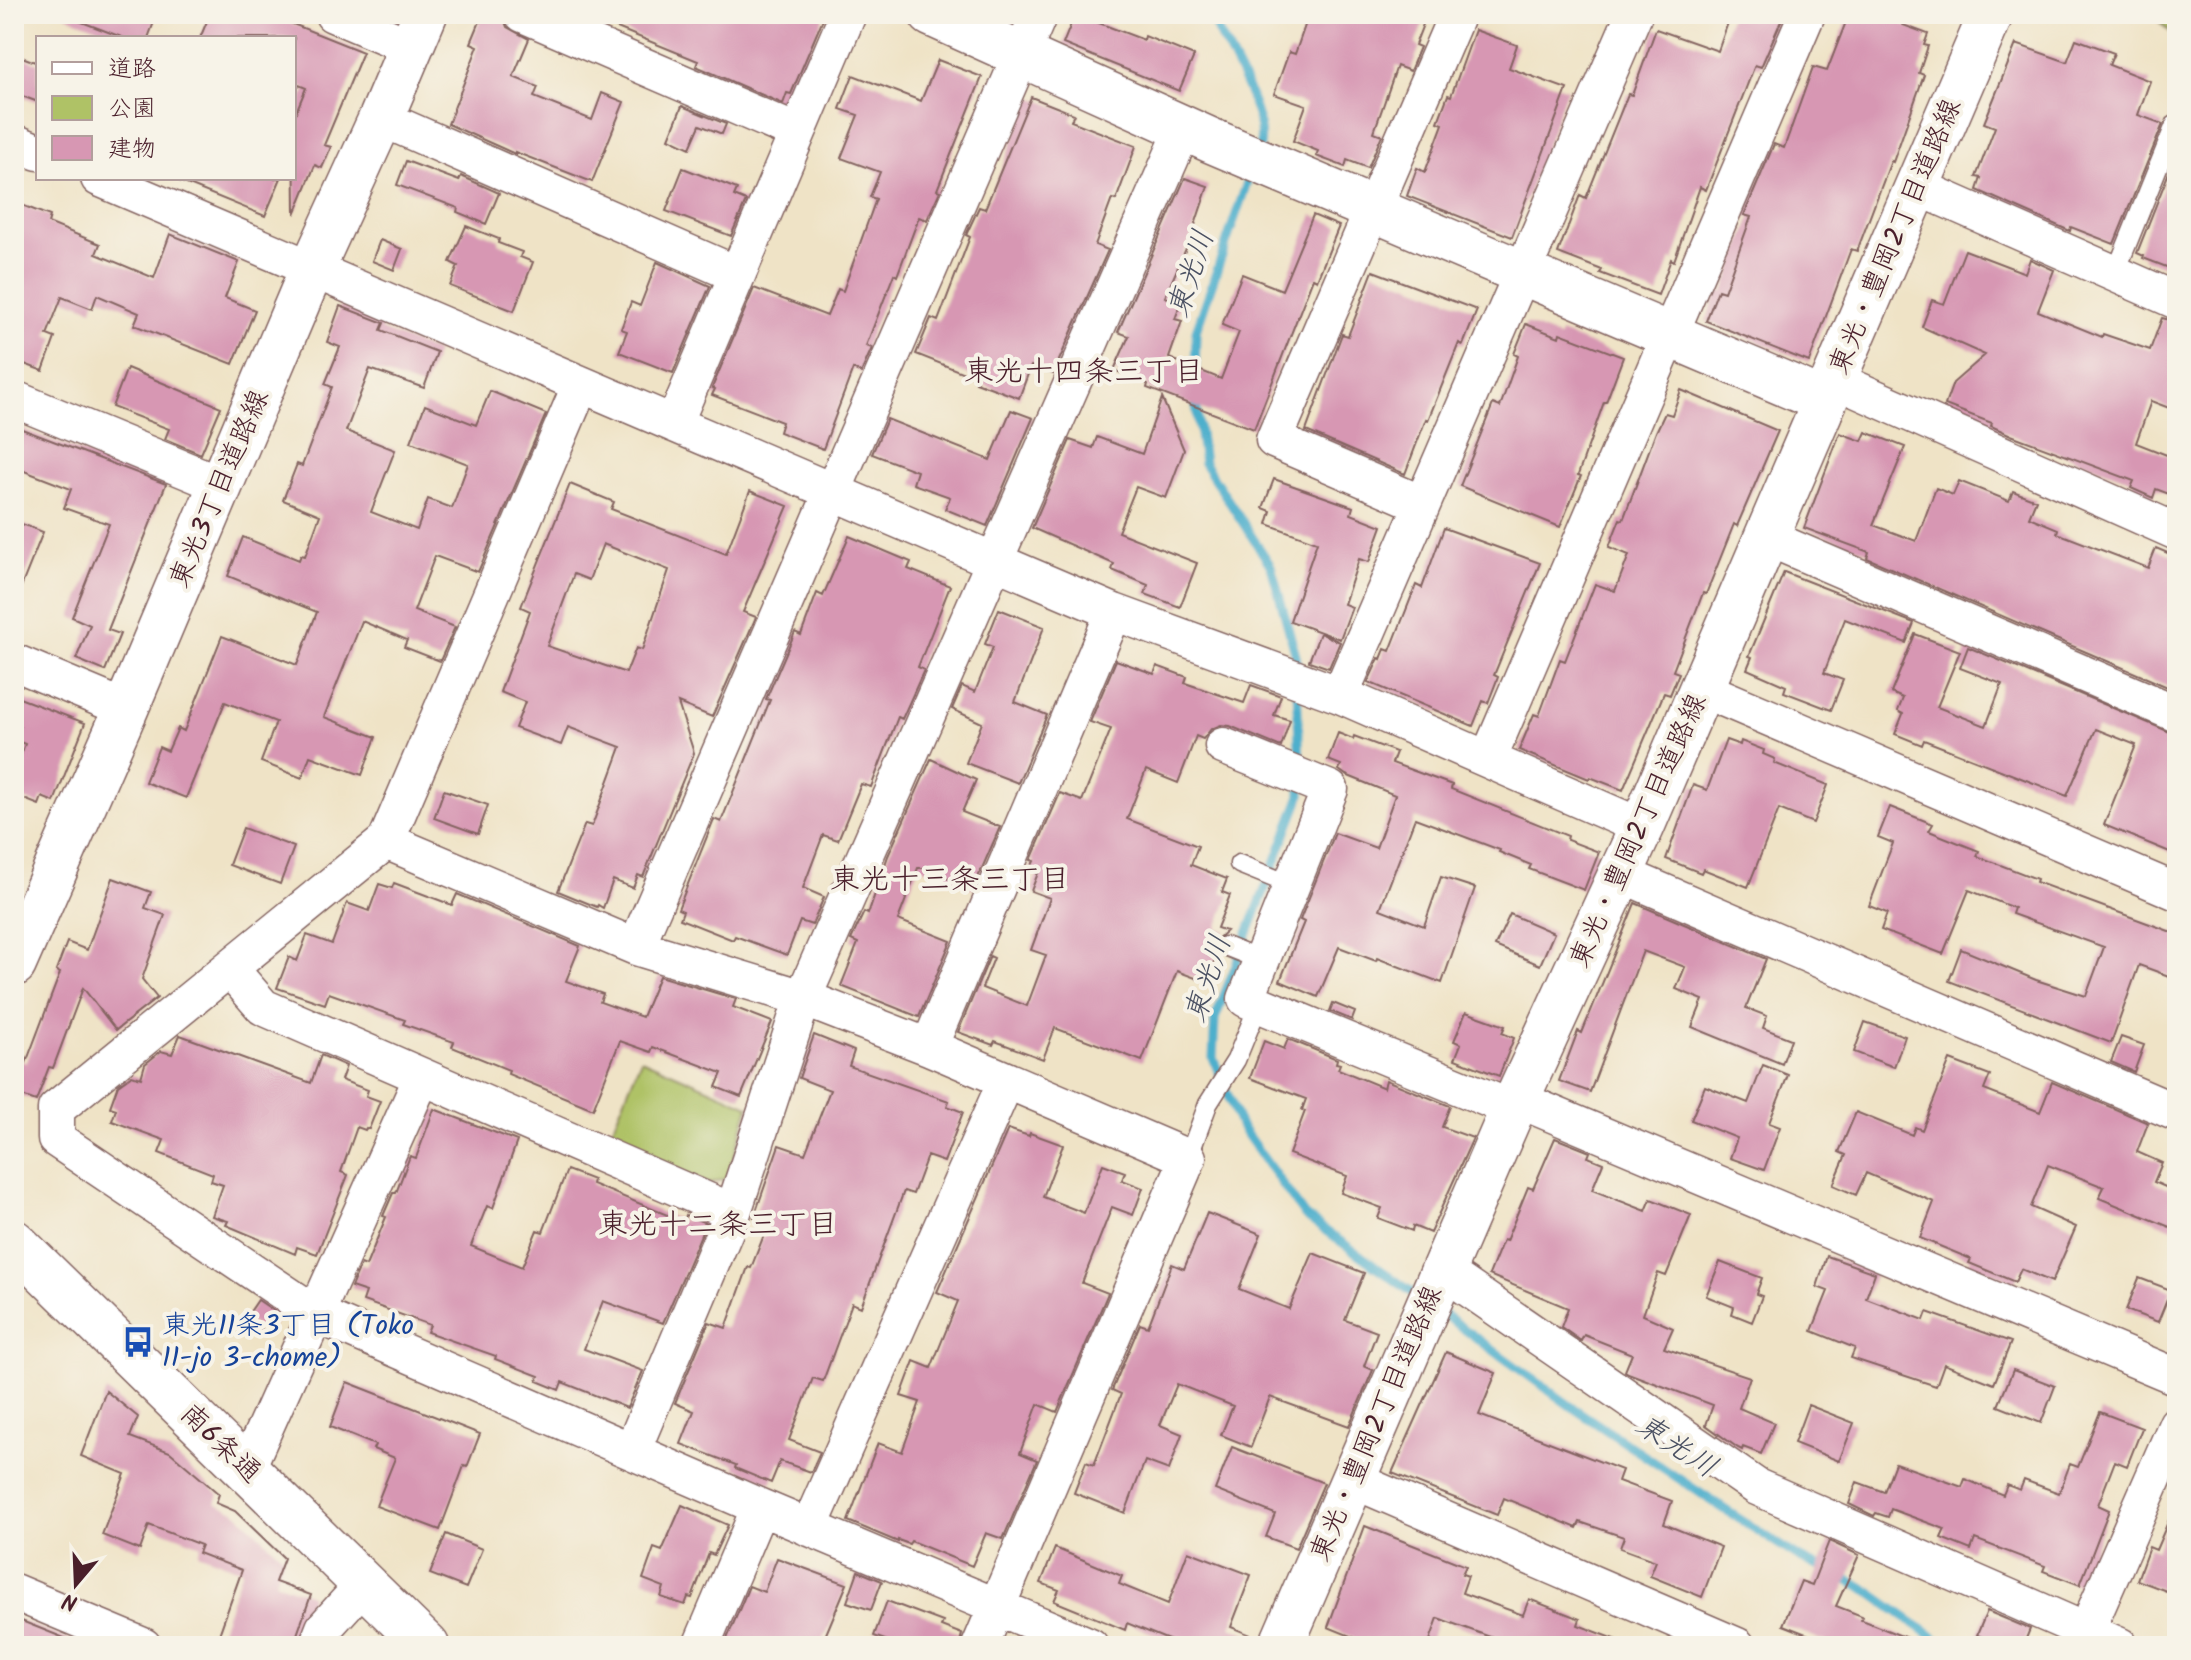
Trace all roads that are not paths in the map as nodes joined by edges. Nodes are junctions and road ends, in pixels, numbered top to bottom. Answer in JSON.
{"nodes":[{"id":1,"x":333,"y":14,"type":"edge"},
{"id":2,"x":523,"y":14,"type":"edge"},
{"id":3,"x":848,"y":14,"type":"edge"},
{"id":4,"x":931,"y":14,"type":"edge"},
{"id":5,"x":1039,"y":14,"type":"edge"},
{"id":6,"x":1457,"y":14,"type":"edge"},
{"id":7,"x":1634,"y":14,"type":"edge"},
{"id":8,"x":1807,"y":14,"type":"edge"},
{"id":9,"x":1991,"y":14,"type":"edge"},
{"id":10,"x":418,"y":31,"type":"edge"},
{"id":11,"x":1022,"y":54,"type":"junction"},
{"id":12,"x":381,"y":118,"type":"junction"},
{"id":13,"x":2175,"y":125,"type":"edge"},
{"id":14,"x":796,"y":132,"type":"junction"},
{"id":15,"x":1197,"y":134,"type":"junction"},
{"id":16,"x":14,"y":142,"type":"edge"},
{"id":17,"x":36,"y":151,"type":"edge"},
{"id":18,"x":104,"y":180,"type":"edge"},
{"id":19,"x":1918,"y":187,"type":"junction"},
{"id":20,"x":1374,"y":208,"type":"junction"},
{"id":21,"x":312,"y":269,"type":"junction"},
{"id":22,"x":1523,"y":271,"type":"junction"},
{"id":23,"x":736,"y":274,"type":"junction"},
{"id":24,"x":2115,"y":274,"type":"junction"},
{"id":25,"x":2177,"y":301,"type":"edge"},
{"id":26,"x":1670,"y":334,"type":"junction"},
{"id":27,"x":581,"y":384,"type":"junction"},
{"id":28,"x":1830,"y":390,"type":"junction"},
{"id":29,"x":14,"y":399,"type":"edge"},
{"id":30,"x":674,"y":424,"type":"junction"},
{"id":31,"x":222,"y":485,"type":"junction"},
{"id":32,"x":832,"y":492,"type":"junction"},
{"id":33,"x":1422,"y":504,"type":"junction"},
{"id":34,"x":2177,"y":532,"type":"edge"},
{"id":35,"x":1768,"y":538,"type":"junction"},
{"id":36,"x":993,"y":561,"type":"junction"},
{"id":37,"x":1114,"y":612,"type":"junction"},
{"id":38,"x":14,"y":662,"type":"edge"},
{"id":39,"x":1314,"y":685,"type":"junction"},
{"id":40,"x":1702,"y":689,"type":"junction"},
{"id":41,"x":126,"y":709,"type":"junction"},
{"id":42,"x":2177,"y":714,"type":"edge"},
{"id":43,"x":1223,"y":746,"type":"dead end"},
{"id":44,"x":1488,"y":759,"type":"junction"},
{"id":45,"x":1642,"y":827,"type":"junction"},
{"id":46,"x":386,"y":841,"type":"junction"},
{"id":47,"x":1248,"y":868,"type":"dead end"},
{"id":48,"x":1621,"y":874,"type":"junction"},
{"id":49,"x":1287,"y":883,"type":"junction"},
{"id":50,"x":2177,"y":892,"type":"edge"},
{"id":51,"x":636,"y":947,"type":"junction"},
{"id":52,"x":14,"y":964,"type":"edge"},
{"id":53,"x":230,"y":969,"type":"junction"},
{"id":54,"x":803,"y":998,"type":"junction"},
{"id":55,"x":1259,"y":1004,"type":"junction"},
{"id":56,"x":929,"y":1047,"type":"junction"},
{"id":57,"x":422,"y":1077,"type":"junction"},
{"id":58,"x":1006,"y":1081,"type":"junction"},
{"id":59,"x":1515,"y":1104,"type":"junction"},
{"id":60,"x":2177,"y":1113,"type":"edge"},
{"id":61,"x":1188,"y":1158,"type":"junction"},
{"id":62,"x":733,"y":1212,"type":"junction"},
{"id":63,"x":14,"y":1242,"type":"edge"},
{"id":64,"x":1433,"y":1294,"type":"junction"},
{"id":65,"x":316,"y":1314,"type":"junction"},
{"id":66,"x":2177,"y":1377,"type":"edge"},
{"id":67,"x":2177,"y":1424,"type":"edge"},
{"id":68,"x":632,"y":1451,"type":"junction"},
{"id":69,"x":246,"y":1470,"type":"junction"},
{"id":70,"x":1353,"y":1480,"type":"junction"},
{"id":71,"x":760,"y":1507,"type":"junction"},
{"id":72,"x":809,"y":1528,"type":"junction"},
{"id":73,"x":364,"y":1584,"type":"junction"},
{"id":74,"x":14,"y":1592,"type":"edge"},
{"id":75,"x":997,"y":1606,"type":"junction"},
{"id":76,"x":2086,"y":1632,"type":"junction"},
{"id":77,"x":143,"y":1646,"type":"edge"},
{"id":78,"x":317,"y":1646,"type":"edge"},
{"id":79,"x":427,"y":1646,"type":"edge"},
{"id":80,"x":701,"y":1646,"type":"edge"},
{"id":81,"x":980,"y":1646,"type":"edge"},
{"id":82,"x":1090,"y":1646,"type":"edge"},
{"id":83,"x":1281,"y":1646,"type":"edge"},
{"id":84,"x":1737,"y":1646,"type":"edge"},
{"id":85,"x":2120,"y":1646,"type":"edge"}],
"edges":[{"from":1,"to":10,"type":"street"},
{"from":2,"to":14,"type":"street"},
{"from":3,"to":14,"type":"street"},
{"from":4,"to":11,"type":"street"},
{"from":5,"to":11,"type":"street"},
{"from":6,"to":20,"type":"street"},
{"from":7,"to":22,"type":"street"},
{"from":8,"to":26,"type":"street"},
{"from":9,"to":19,"type":"street","name":"東光・豊岡2丁目道路線"},
{"from":10,"to":12,"type":"street","name":"東光3丁目道路線"},
{"from":11,"to":15,"type":"street"},
{"from":11,"to":32,"type":"street"},
{"from":12,"to":21,"type":"street","name":"東光3丁目道路線"},
{"from":12,"to":23,"type":"street"},
{"from":13,"to":24,"type":"lane"},
{"from":14,"to":23,"type":"street"},
{"from":15,"to":20,"type":"street"},
{"from":15,"to":36,"type":"street"},
{"from":16,"to":17,"type":"street"},
{"from":18,"to":21,"type":"street"},
{"from":19,"to":24,"type":"street"},
{"from":19,"to":28,"type":"street","name":"東光・豊岡2丁目道路線"},
{"from":20,"to":22,"type":"street"},
{"from":20,"to":33,"type":"street"},
{"from":21,"to":27,"type":"street"},
{"from":21,"to":31,"type":"street","name":"東光3丁目道路線"},
{"from":22,"to":26,"type":"street"},
{"from":22,"to":33,"type":"street"},
{"from":23,"to":30,"type":"street"},
{"from":24,"to":25,"type":"street"},
{"from":26,"to":28,"type":"street"},
{"from":26,"to":44,"type":"street"},
{"from":27,"to":30,"type":"street"},
{"from":27,"to":46,"type":"street"},
{"from":28,"to":34,"type":"street"},
{"from":28,"to":35,"type":"street","name":"東光・豊岡2丁目道路線"},
{"from":29,"to":31,"type":"street"},
{"from":30,"to":32,"type":"street"},
{"from":31,"to":41,"type":"street","name":"東光3丁目道路線"},
{"from":32,"to":36,"type":"street"},
{"from":32,"to":51,"type":"street"},
{"from":33,"to":39,"type":"street"},
{"from":35,"to":40,"type":"street","name":"東光・豊岡2丁目道路線"},
{"from":35,"to":42,"type":"street"},
{"from":36,"to":37,"type":"street"},
{"from":36,"to":54,"type":"street"},
{"from":37,"to":39,"type":"street"},
{"from":37,"to":56,"type":"street"},
{"from":38,"to":41,"type":"street"},
{"from":39,"to":44,"type":"street"},
{"from":40,"to":45,"type":"street","name":"東光・豊岡2丁目道路線"},
{"from":40,"to":50,"type":"street"},
{"from":41,"to":52,"type":"street","name":"東光3丁目道路線"},
{"from":43,"to":49,"type":"street"},
{"from":44,"to":45,"type":"street"},
{"from":45,"to":48,"type":"street","name":"東光・豊岡2丁目道路線"},
{"from":46,"to":51,"type":"street"},
{"from":46,"to":53,"type":"street"},
{"from":47,"to":49,"type":"lane"},
{"from":48,"to":59,"type":"street","name":"東光・豊岡2丁目道路線"},
{"from":48,"to":60,"type":"street"},
{"from":49,"to":55,"type":"street"},
{"from":51,"to":54,"type":"street"},
{"from":53,"to":57,"type":"street"},
{"from":53,"to":65,"type":"street"},
{"from":54,"to":56,"type":"street"},
{"from":54,"to":62,"type":"street"},
{"from":55,"to":59,"type":"street"},
{"from":55,"to":61,"type":"lane"},
{"from":56,"to":58,"type":"street"},
{"from":57,"to":62,"type":"street"},
{"from":57,"to":65,"type":"street"},
{"from":58,"to":61,"type":"street"},
{"from":58,"to":72,"type":"street"},
{"from":59,"to":64,"type":"street","name":"東光・豊岡2丁目道路線"},
{"from":59,"to":66,"type":"street"},
{"from":61,"to":75,"type":"street"},
{"from":62,"to":68,"type":"street"},
{"from":63,"to":69,"type":"street","name":"南6条通"},
{"from":64,"to":70,"type":"street","name":"東光・豊岡2丁目道路線"},
{"from":64,"to":76,"type":"street"},
{"from":65,"to":68,"type":"street"},
{"from":65,"to":69,"type":"street"},
{"from":67,"to":76,"type":"street"},
{"from":68,"to":71,"type":"street"},
{"from":69,"to":73,"type":"street","name":"南6条通"},
{"from":70,"to":83,"type":"street","name":"東光・豊岡2丁目道路線"},
{"from":70,"to":84,"type":"street"},
{"from":71,"to":72,"type":"street"},
{"from":71,"to":80,"type":"street"},
{"from":72,"to":75,"type":"street"},
{"from":73,"to":78,"type":"street"},
{"from":73,"to":79,"type":"street","name":"南6条通"},
{"from":74,"to":77,"type":"street"},
{"from":75,"to":81,"type":"street"},
{"from":75,"to":82,"type":"street"},
{"from":76,"to":85,"type":"street"}]}
